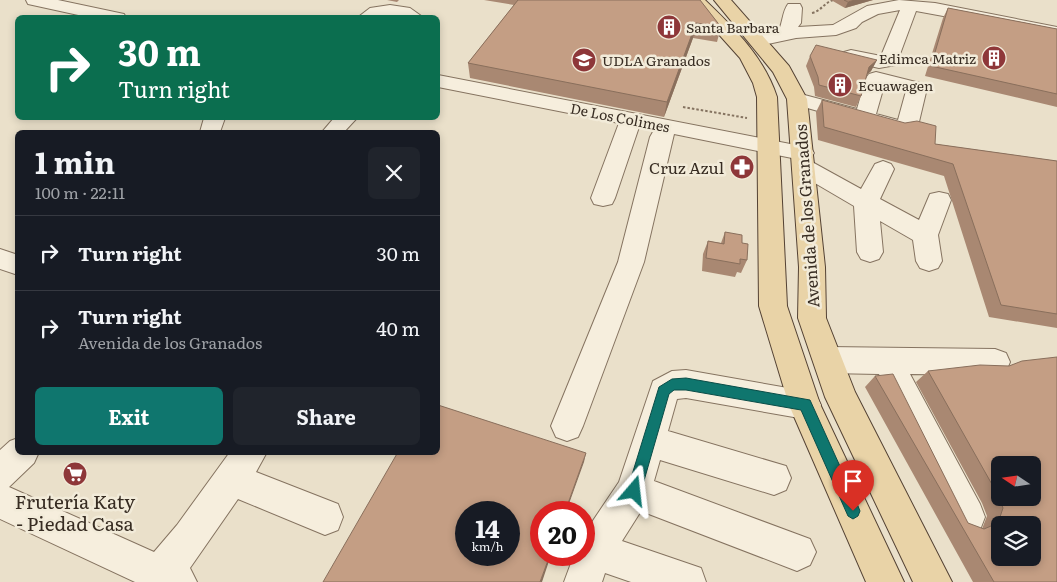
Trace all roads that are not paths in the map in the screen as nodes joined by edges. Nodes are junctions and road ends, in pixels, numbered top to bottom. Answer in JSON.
{"nodes":[{"id":1,"x":34,"y":0,"type":"edge"},
{"id":2,"x":696,"y":0,"type":"edge"},
{"id":3,"x":722,"y":0,"type":"edge"},
{"id":4,"x":910,"y":5,"type":"junction"},
{"id":5,"x":800,"y":11,"type":"road end"},
{"id":6,"x":104,"y":15,"type":"edge"},
{"id":7,"x":370,"y":15,"type":"edge"},
{"id":8,"x":401,"y":15,"type":"edge"},
{"id":9,"x":1057,"y":32,"type":"edge"},
{"id":10,"x":773,"y":38,"type":"junction"},
{"id":11,"x":440,"y":81,"type":"edge"},
{"id":12,"x":797,"y":99,"type":"junction"},
{"id":13,"x":865,"y":118,"type":"edge"},
{"id":14,"x":631,"y":119,"type":"junction"},
{"id":15,"x":344,"y":120,"type":"edge"},
{"id":16,"x":668,"y":126,"type":"junction"},
{"id":17,"x":334,"y":130,"type":"edge"},
{"id":18,"x":768,"y":134,"type":"junction"},
{"id":19,"x":804,"y":160,"type":"junction"},
{"id":20,"x":883,"y":169,"type":"dead end"},
{"id":21,"x":603,"y":198,"type":"dead end"},
{"id":22,"x":939,"y":200,"type":"dead end"},
{"id":23,"x":866,"y":202,"type":"junction"},
{"id":24,"x":926,"y":236,"type":"junction"},
{"id":25,"x":870,"y":252,"type":"dead end"},
{"id":26,"x":0,"y":259,"type":"edge"},
{"id":27,"x":929,"y":260,"type":"dead end"},
{"id":28,"x":15,"y":264,"type":"edge"},
{"id":29,"x":828,"y":360,"type":"junction"},
{"id":30,"x":887,"y":360,"type":"junction"},
{"id":31,"x":995,"y":362,"type":"dead end"},
{"id":32,"x":805,"y":405,"type":"junction"},
{"id":33,"x":567,"y":426,"type":"dead end"},
{"id":34,"x":650,"y":441,"type":"junction"},
{"id":35,"x":19,"y":455,"type":"edge"},
{"id":36,"x":241,"y":466,"type":"edge"},
{"id":37,"x":0,"y":474,"type":"edge"},
{"id":38,"x":774,"y":478,"type":"dead end"},
{"id":39,"x":634,"y":491,"type":"junction"},
{"id":40,"x":0,"y":501,"type":"edge"},
{"id":41,"x":966,"y":517,"type":"edge"},
{"id":42,"x":325,"y":518,"type":"dead end"},
{"id":43,"x":797,"y":552,"type":"dead end"},
{"id":44,"x":595,"y":556,"type":"edge"},
{"id":45,"x":589,"y":566,"type":"edge"},
{"id":46,"x":169,"y":578,"type":"edge"},
{"id":47,"x":687,"y":582,"type":"edge"},
{"id":48,"x":885,"y":582,"type":"edge"},
{"id":49,"x":933,"y":582,"type":"edge"}],
"edges":[{"from":1,"to":6,"type":"street"},
{"from":2,"to":18,"type":"main road","name":"Avenida de los Granados"},
{"from":3,"to":10,"type":"main road","name":"Avenida de los Granados"},
{"from":4,"to":9,"type":"street"},
{"from":4,"to":10,"type":"street"},
{"from":4,"to":10,"type":"street"},
{"from":5,"to":10,"type":"street"},
{"from":7,"to":8,"type":"street"},
{"from":10,"to":12,"type":"main road","name":"Avenida de los Granados"},
{"from":11,"to":14,"type":"street","name":"De Los Colimes"},
{"from":12,"to":13,"type":"street"},
{"from":12,"to":19,"type":"main road","name":"Avenida de los Granados"},
{"from":14,"to":16,"type":"street","name":"De Los Colimes"},
{"from":14,"to":21,"type":"street"},
{"from":15,"to":17,"type":"street"},
{"from":16,"to":18,"type":"street","name":"De Los Colimes"},
{"from":16,"to":33,"type":"street"},
{"from":18,"to":19,"type":"street","name":"De Los Colimes"},
{"from":18,"to":32,"type":"main road","name":"Avenida de los Granados"},
{"from":19,"to":23,"type":"street","name":"De Los Colimes"},
{"from":19,"to":29,"type":"main road","name":"Avenida de los Granados"},
{"from":20,"to":23,"type":"street"},
{"from":22,"to":24,"type":"street"},
{"from":23,"to":24,"type":"street","name":"De Los Colimes"},
{"from":23,"to":25,"type":"street"},
{"from":24,"to":27,"type":"street"},
{"from":26,"to":28,"type":"street"},
{"from":29,"to":30,"type":"street"},
{"from":29,"to":49,"type":"main road","name":"Avenida de los Granados"},
{"from":30,"to":31,"type":"street"},
{"from":30,"to":41,"type":"street"},
{"from":32,"to":34,"type":"street"},
{"from":32,"to":48,"type":"main road","name":"Avenida de los Granados"},
{"from":34,"to":38,"type":"street"},
{"from":34,"to":39,"type":"street"},
{"from":35,"to":37,"type":"street"},
{"from":36,"to":42,"type":"street"},
{"from":36,"to":46,"type":"street"},
{"from":39,"to":43,"type":"street"},
{"from":39,"to":44,"type":"street"},
{"from":40,"to":46,"type":"street"},
{"from":45,"to":47,"type":"street"}]}
